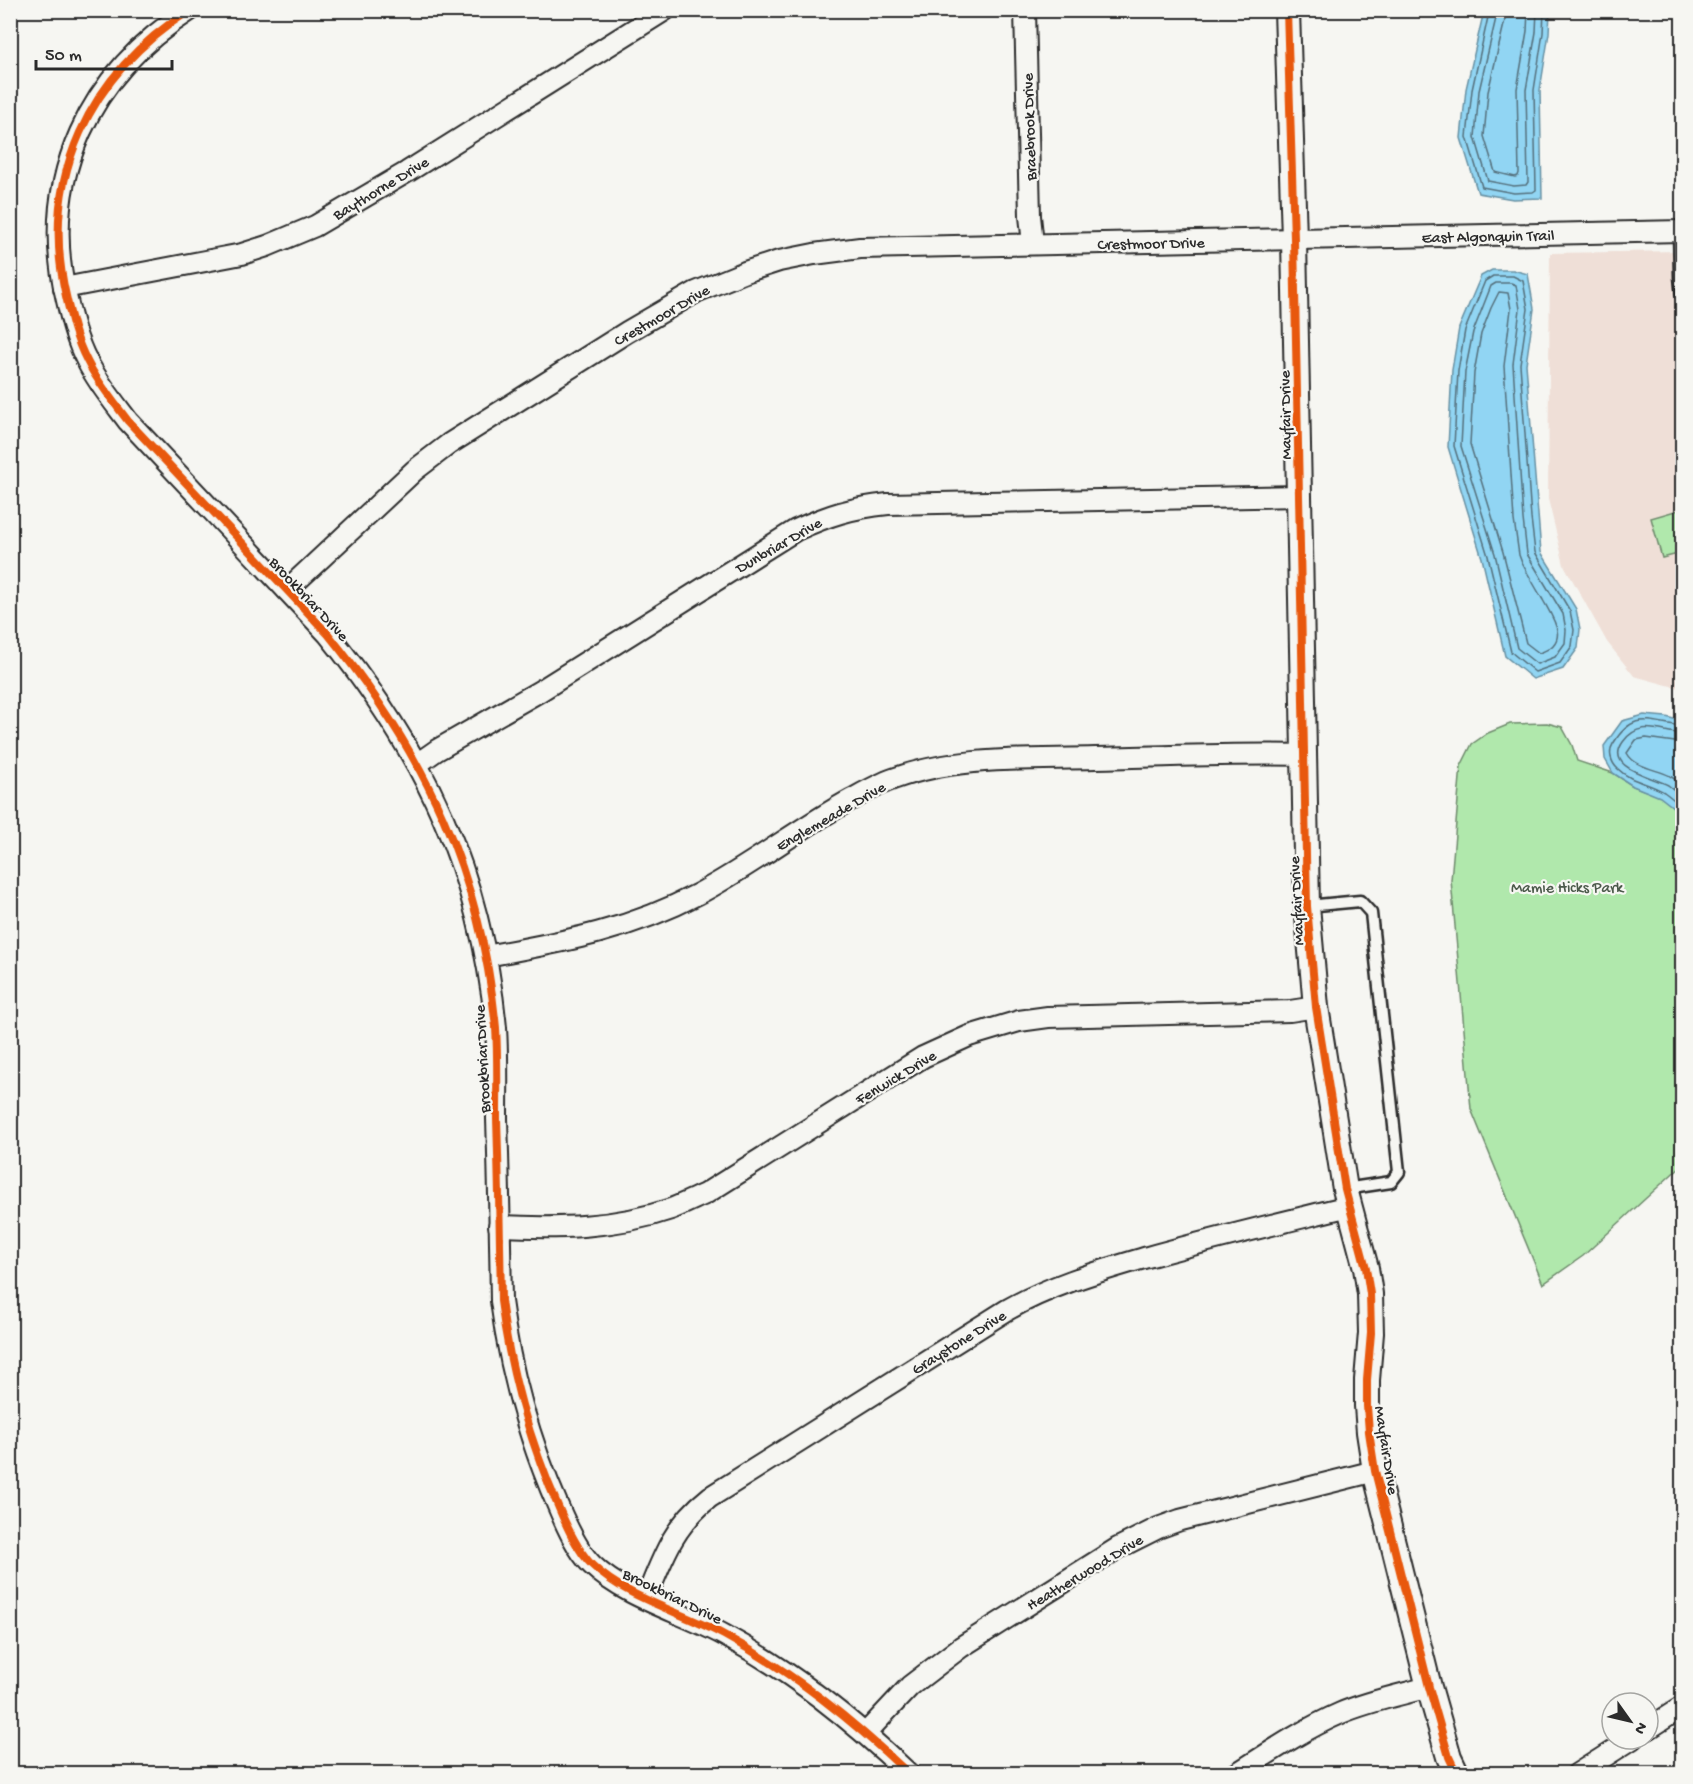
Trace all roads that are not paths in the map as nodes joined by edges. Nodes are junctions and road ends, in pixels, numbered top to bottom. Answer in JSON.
{"nodes":[{"id":1,"x":190,"y":10,"type":"edge"},
{"id":2,"x":665,"y":10,"type":"edge"},
{"id":3,"x":1025,"y":10,"type":"edge"},
{"id":4,"x":1287,"y":10,"type":"edge"},
{"id":5,"x":1681,"y":231,"type":"edge"},
{"id":6,"x":1294,"y":239,"type":"junction"},
{"id":7,"x":1033,"y":244,"type":"junction"},
{"id":8,"x":64,"y":288,"type":"junction"},
{"id":9,"x":1683,"y":295,"type":"edge"},
{"id":10,"x":1299,"y":496,"type":"junction"},
{"id":11,"x":287,"y":590,"type":"junction"},
{"id":12,"x":1303,"y":755,"type":"junction"},
{"id":13,"x":417,"y":764,"type":"junction"},
{"id":14,"x":1307,"y":906,"type":"junction"},
{"id":15,"x":486,"y":956,"type":"junction"},
{"id":16,"x":1316,"y":1008,"type":"junction"},
{"id":17,"x":1347,"y":1198,"type":"junction"},
{"id":18,"x":499,"y":1226,"type":"junction"},
{"id":19,"x":1375,"y":1471,"type":"junction"},
{"id":20,"x":646,"y":1599,"type":"junction"},
{"id":21,"x":1430,"y":1687,"type":"junction"},
{"id":22,"x":1683,"y":1707,"type":"edge"},
{"id":23,"x":1660,"y":1721,"type":"edge"},
{"id":24,"x":866,"y":1733,"type":"junction"},
{"id":25,"x":1613,"y":1751,"type":"edge"},
{"id":26,"x":909,"y":1773,"type":"edge"},
{"id":27,"x":1236,"y":1773,"type":"edge"},
{"id":28,"x":1457,"y":1773,"type":"edge"},
{"id":29,"x":1577,"y":1773,"type":"edge"}],
"edges":[{"from":1,"to":8,"type":"street","name":"Brookbriar Drive"},
{"from":2,"to":8,"type":"street","name":"Baythorne Drive"},
{"from":3,"to":7,"type":"street","name":"Braebrook Drive"},
{"from":4,"to":6,"type":"street","name":"Mayfair Drive"},
{"from":5,"to":6,"type":"street","name":"East Algonquin Trail"},
{"from":5,"to":9,"type":"lane"},
{"from":6,"to":7,"type":"street","name":"Crestmoor Drive"},
{"from":6,"to":10,"type":"street","name":"Mayfair Drive"},
{"from":7,"to":11,"type":"street","name":"Crestmoor Drive"},
{"from":8,"to":11,"type":"street","name":"Brookbriar Drive"},
{"from":10,"to":12,"type":"street","name":"Mayfair Drive"},
{"from":10,"to":13,"type":"street","name":"Dunbriar Drive"},
{"from":11,"to":13,"type":"street","name":"Brookbriar Drive"},
{"from":12,"to":14,"type":"street","name":"Mayfair Drive"},
{"from":12,"to":15,"type":"street","name":"Englemeade Drive"},
{"from":13,"to":15,"type":"street","name":"Brookbriar Drive"},
{"from":14,"to":16,"type":"street","name":"Mayfair Drive"},
{"from":14,"to":17,"type":"lane"},
{"from":15,"to":18,"type":"street","name":"Brookbriar Drive"},
{"from":16,"to":17,"type":"street","name":"Mayfair Drive"},
{"from":16,"to":18,"type":"street","name":"Fenwick Drive"},
{"from":17,"to":19,"type":"street","name":"Mayfair Drive"},
{"from":17,"to":20,"type":"street","name":"Graystone Drive"},
{"from":18,"to":20,"type":"street","name":"Brookbriar Drive"},
{"from":19,"to":21,"type":"street","name":"Mayfair Drive"},
{"from":19,"to":24,"type":"street","name":"Heatherwood Drive"},
{"from":20,"to":24,"type":"street","name":"Brookbriar Drive"},
{"from":21,"to":27,"type":"street"},
{"from":21,"to":28,"type":"street","name":"Mayfair Drive"},
{"from":22,"to":23,"type":"street"},
{"from":24,"to":26,"type":"street","name":"Brookbriar Drive"},
{"from":25,"to":29,"type":"street"}]}
